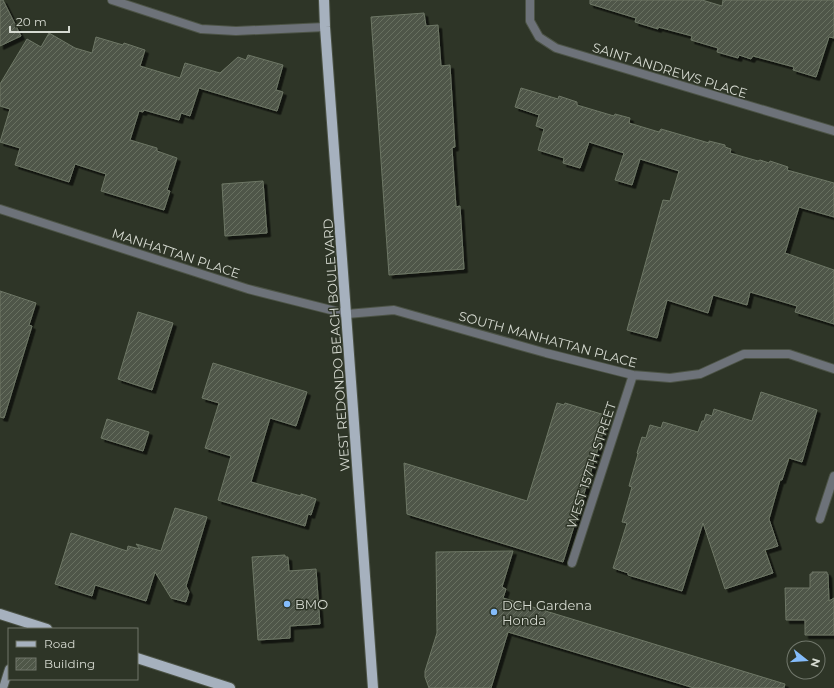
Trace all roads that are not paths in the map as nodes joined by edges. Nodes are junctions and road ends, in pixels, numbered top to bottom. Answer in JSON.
{"nodes":[{"id":1,"x":112,"y":0,"type":"edge"},
{"id":2,"x":324,"y":0,"type":"edge"},
{"id":3,"x":530,"y":0,"type":"edge"},
{"id":4,"x":325,"y":26,"type":"junction"},
{"id":5,"x":834,"y":131,"type":"edge"},
{"id":6,"x":0,"y":209,"type":"edge"},
{"id":7,"x":346,"y":314,"type":"junction"},
{"id":8,"x":834,"y":369,"type":"edge"},
{"id":9,"x":632,"y":375,"type":"junction"},
{"id":10,"x":834,"y":476,"type":"edge"},
{"id":11,"x":820,"y":519,"type":"dead end"},
{"id":12,"x":572,"y":563,"type":"dead end"},
{"id":13,"x":0,"y":614,"type":"edge"},
{"id":14,"x":22,"y":625,"type":"edge"},
{"id":15,"x":41,"y":628,"type":"edge"},
{"id":16,"x":138,"y":658,"type":"edge"},
{"id":17,"x":8,"y":672,"type":"edge"},
{"id":18,"x":3,"y":688,"type":"edge"},
{"id":19,"x":230,"y":688,"type":"edge"},
{"id":20,"x":373,"y":688,"type":"edge"}],
"edges":[{"from":1,"to":4,"type":"street"},
{"from":2,"to":4,"type":"main road","name":"WEST REDONDO BEACH BOULEVARD"},
{"from":3,"to":5,"type":"street","name":"SAINT ANDREWS PLACE"},
{"from":4,"to":7,"type":"main road","name":"WEST REDONDO BEACH BOULEVARD"},
{"from":6,"to":7,"type":"street","name":"MANHATTAN PLACE"},
{"from":7,"to":9,"type":"street","name":"SOUTH MANHATTAN PLACE"},
{"from":7,"to":20,"type":"main road","name":"WEST REDONDO BEACH BOULEVARD"},
{"from":8,"to":9,"type":"street","name":"SOUTH MANHATTAN PLACE"},
{"from":9,"to":12,"type":"street","name":"WEST 157TH STREET"},
{"from":10,"to":11,"type":"street"},
{"from":13,"to":14,"type":"main road"},
{"from":14,"to":15,"type":"main road"},
{"from":16,"to":19,"type":"main road"},
{"from":17,"to":18,"type":"street"}]}
